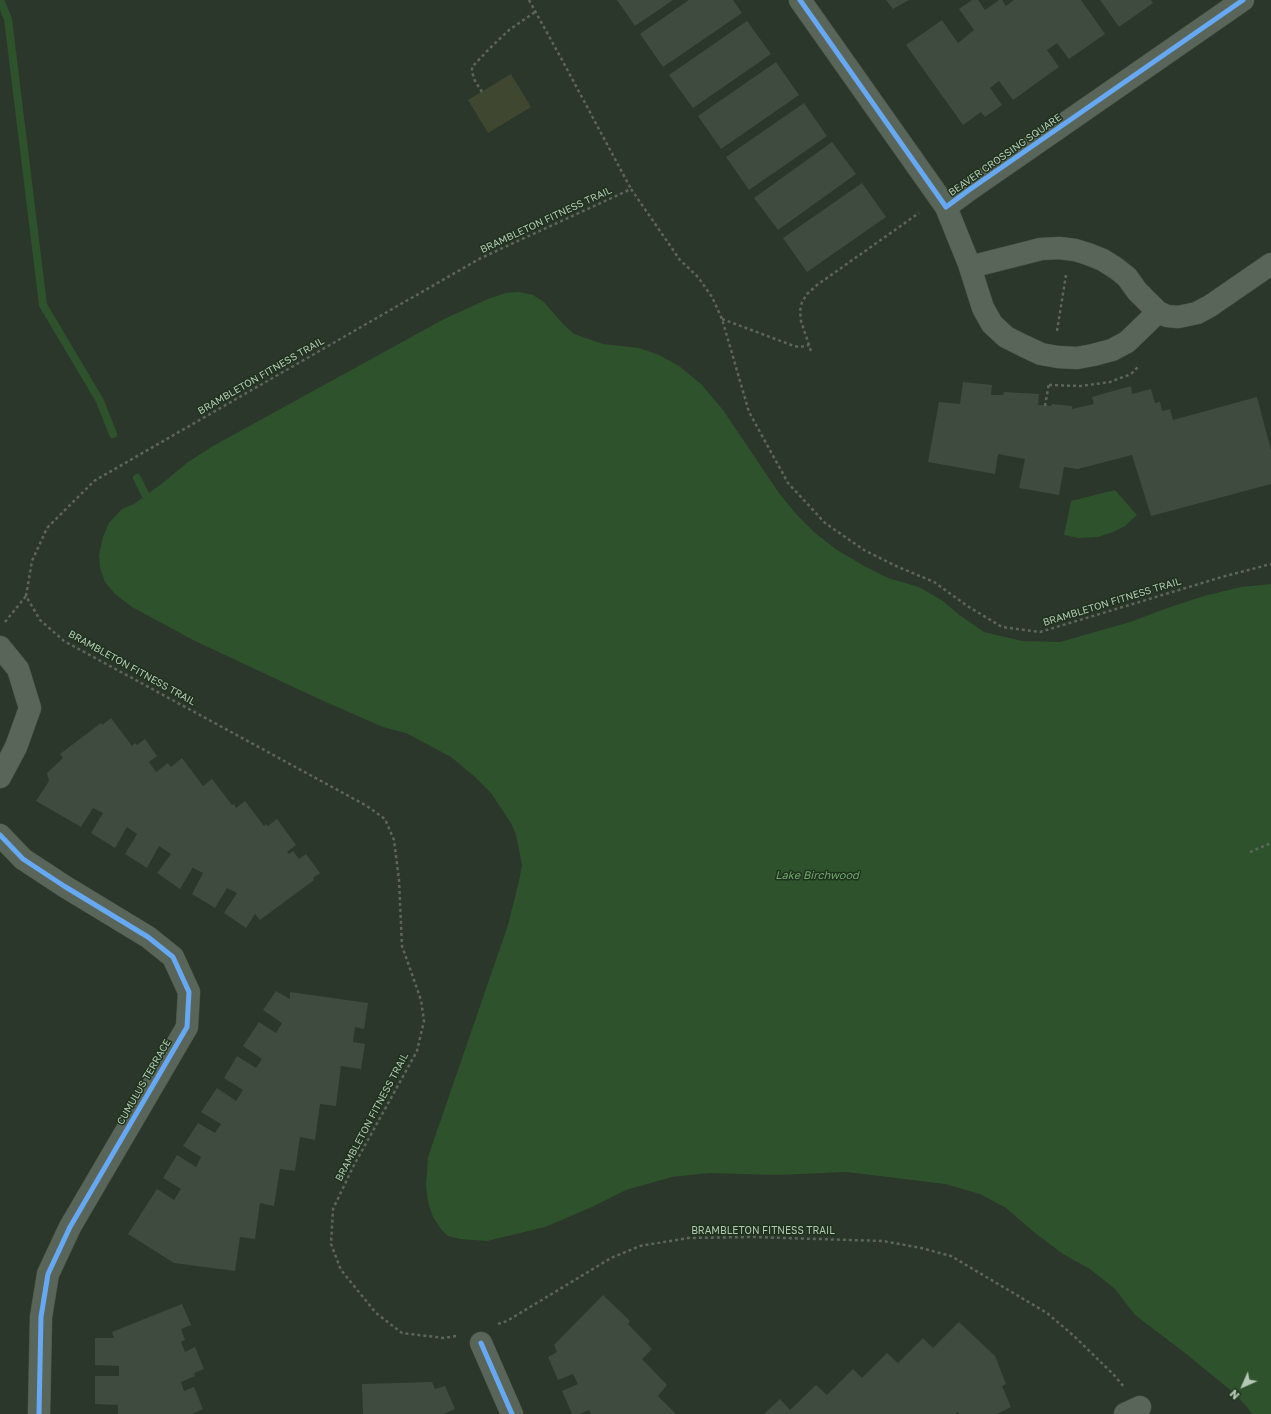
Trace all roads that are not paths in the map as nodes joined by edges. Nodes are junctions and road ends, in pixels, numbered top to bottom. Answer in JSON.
{"nodes":[{"id":1,"x":800,"y":0,"type":"edge"},
{"id":2,"x":1243,"y":0,"type":"edge"},
{"id":3,"x":946,"y":207,"type":"junction"},
{"id":4,"x":1271,"y":264,"type":"edge"},
{"id":5,"x":970,"y":267,"type":"junction"},
{"id":6,"x":1158,"y":312,"type":"junction"},
{"id":7,"x":0,"y":647,"type":"edge"},
{"id":8,"x":0,"y":777,"type":"edge"},
{"id":9,"x":0,"y":835,"type":"edge"},
{"id":10,"x":481,"y":1343,"type":"dead end"},
{"id":11,"x":39,"y":1414,"type":"edge"},
{"id":12,"x":512,"y":1414,"type":"edge"}],
"edges":[{"from":1,"to":3,"type":"street","name":"BEAVER CROSSING SQUARE"},
{"from":2,"to":3,"type":"street","name":"BEAVER CROSSING SQUARE"},
{"from":3,"to":5,"type":"street"},
{"from":4,"to":6,"type":"street"},
{"from":5,"to":6,"type":"street"},
{"from":5,"to":6,"type":"street"},
{"from":7,"to":8,"type":"street"},
{"from":9,"to":11,"type":"street","name":"CUMULUS TERRACE"},
{"from":10,"to":12,"type":"street"}]}
